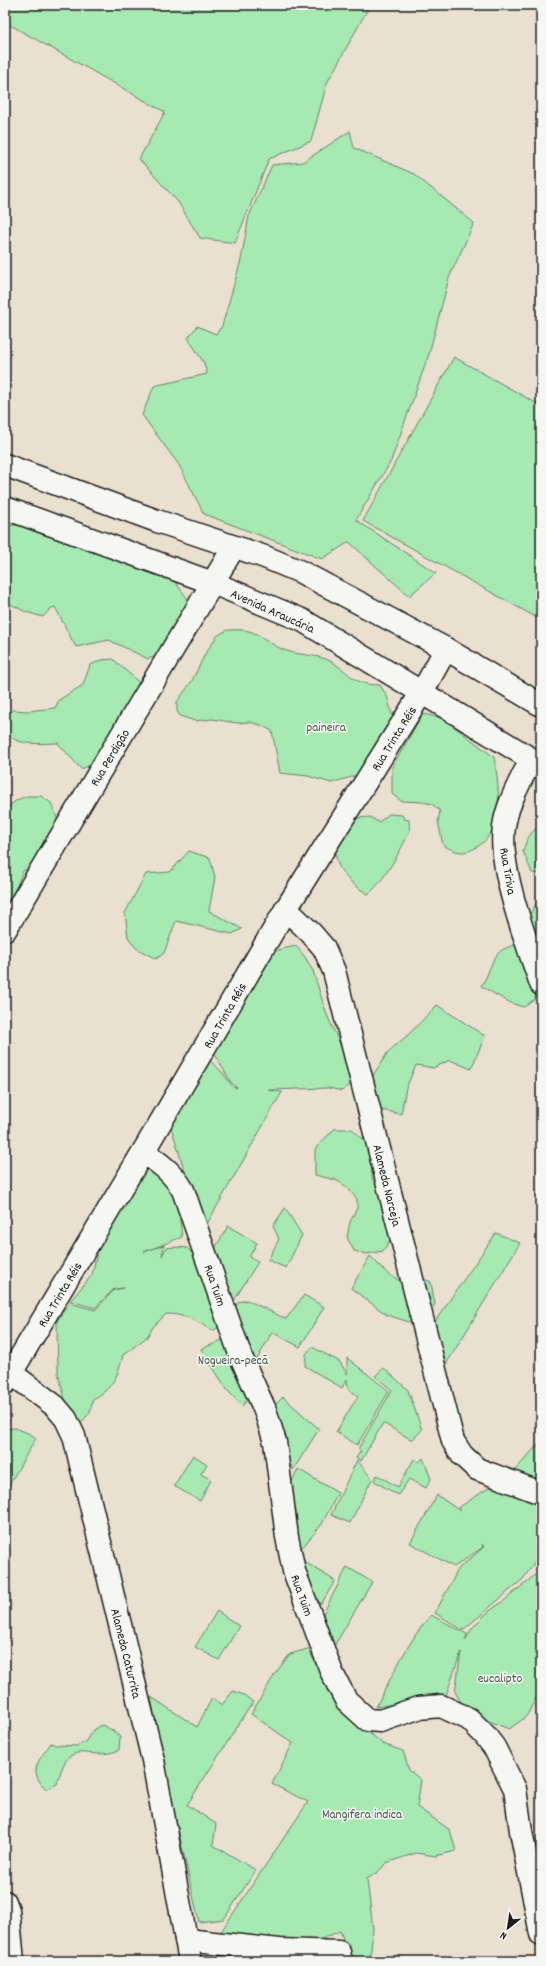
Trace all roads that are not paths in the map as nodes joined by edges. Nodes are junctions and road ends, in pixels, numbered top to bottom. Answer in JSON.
{"nodes":[{"id":1,"x":5,"y":465,"type":"edge"},
{"id":2,"x":5,"y":508,"type":"edge"},
{"id":3,"x":234,"y":547,"type":"junction"},
{"id":4,"x":213,"y":583,"type":"junction"},
{"id":5,"x":446,"y":649,"type":"junction"},
{"id":6,"x":422,"y":692,"type":"junction"},
{"id":7,"x":541,"y":705,"type":"edge"},
{"id":8,"x":536,"y":762,"type":"edge"},
{"id":9,"x":286,"y":909,"type":"junction"},
{"id":10,"x":5,"y":930,"type":"edge"},
{"id":11,"x":541,"y":984,"type":"edge"},
{"id":12,"x":144,"y":1152,"type":"junction"},
{"id":13,"x":8,"y":1378,"type":"edge"},
{"id":14,"x":541,"y":1493,"type":"edge"},
{"id":15,"x":5,"y":1902,"type":"edge"},
{"id":16,"x":541,"y":1934,"type":"edge"},
{"id":17,"x":186,"y":1940,"type":"junction"},
{"id":18,"x":13,"y":1961,"type":"edge"},
{"id":19,"x":190,"y":1961,"type":"edge"},
{"id":20,"x":341,"y":1961,"type":"edge"}],
"edges":[{"from":1,"to":3,"type":"street"},
{"from":2,"to":4,"type":"street","name":"Avenida Araucária"},
{"from":3,"to":4,"type":"street","name":"Rua Perdigão"},
{"from":3,"to":5,"type":"street"},
{"from":4,"to":6,"type":"street","name":"Avenida Araucária"},
{"from":4,"to":10,"type":"street","name":"Rua Perdigão"},
{"from":5,"to":6,"type":"street","name":"Rua Trinta Réis"},
{"from":5,"to":7,"type":"street"},
{"from":6,"to":8,"type":"street","name":"Avenida Araucária"},
{"from":6,"to":9,"type":"street","name":"Rua Trinta Réis"},
{"from":8,"to":11,"type":"street","name":"Rua Tiriva"},
{"from":9,"to":12,"type":"street","name":"Rua Trinta Réis"},
{"from":9,"to":14,"type":"street","name":"Alameda Narceja"},
{"from":12,"to":13,"type":"street","name":"Rua Trinta Réis"},
{"from":12,"to":16,"type":"street","name":"Rua Tuim"},
{"from":13,"to":17,"type":"street","name":"Alameda Caturrita"},
{"from":15,"to":18,"type":"street"},
{"from":17,"to":19,"type":"street","name":"Alameda Caturrita"},
{"from":17,"to":20,"type":"street"}]}
